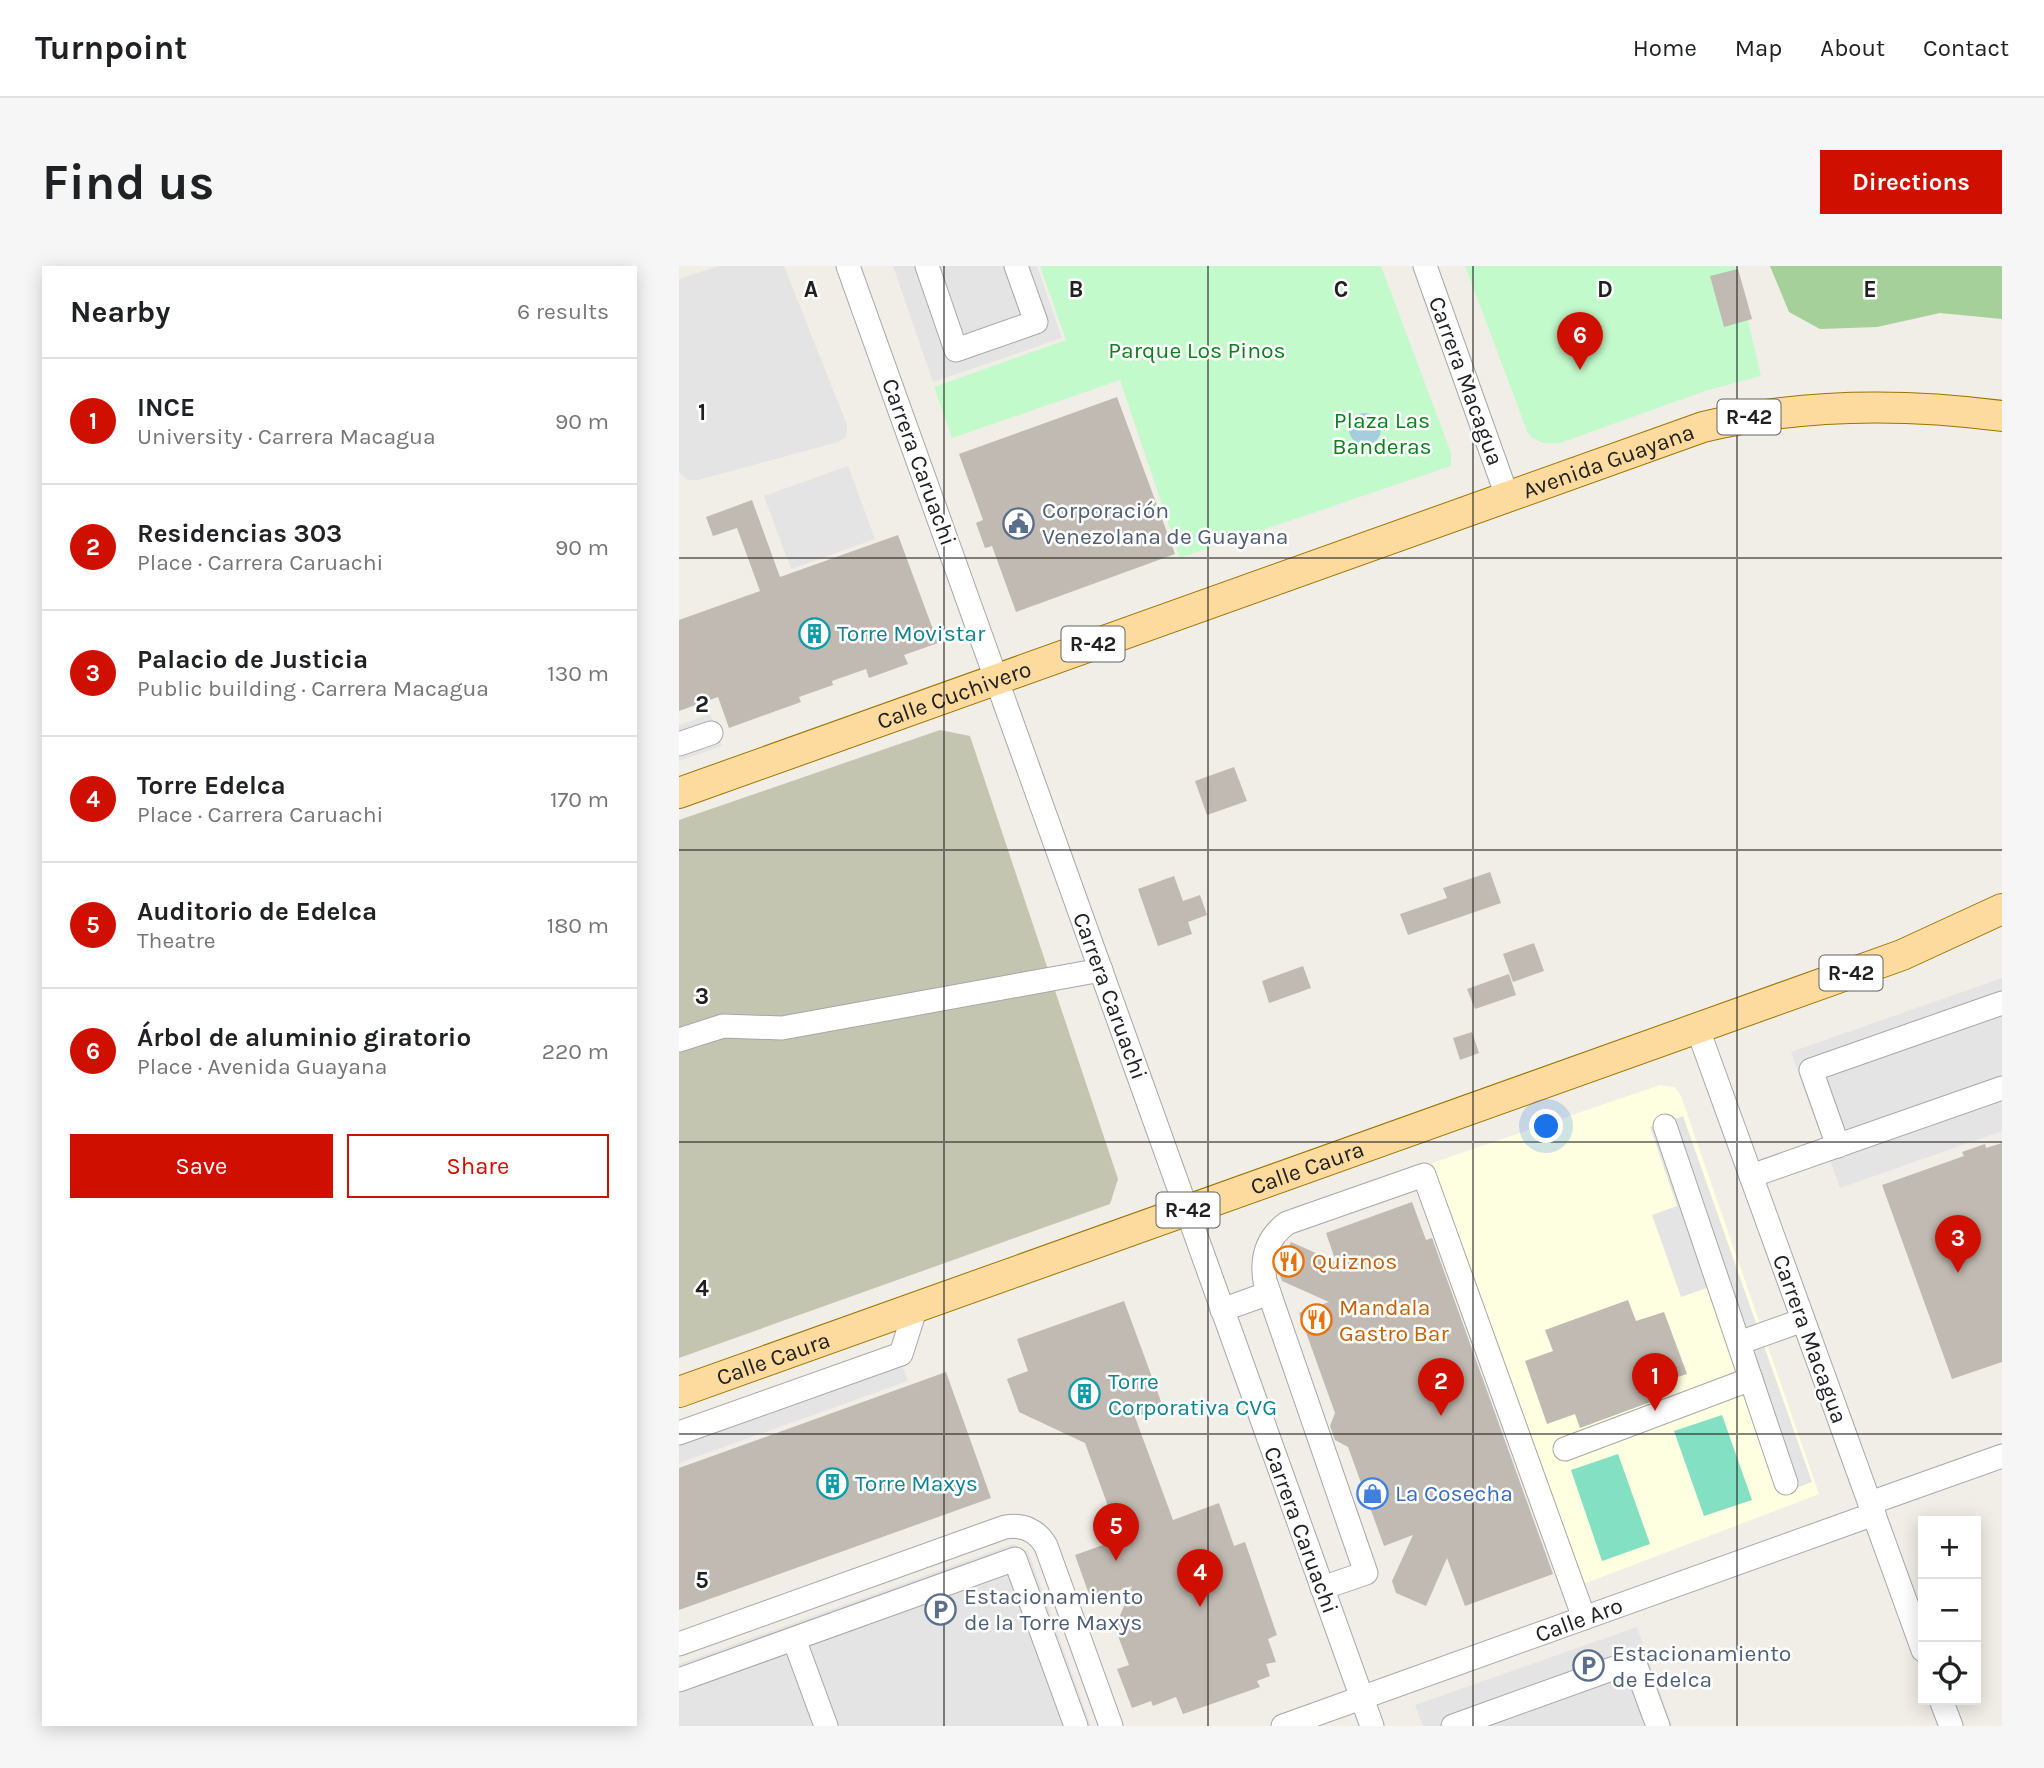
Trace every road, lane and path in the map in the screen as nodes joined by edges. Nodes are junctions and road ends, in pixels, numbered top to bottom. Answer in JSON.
{"nodes":[{"id":1,"x":848,"y":266,"type":"edge"},
{"id":2,"x":927,"y":266,"type":"edge"},
{"id":3,"x":1016,"y":266,"type":"edge"},
{"id":4,"x":1425,"y":266,"type":"edge"},
{"id":5,"x":1940,"y":408,"type":"junction"},
{"id":6,"x":2002,"y":416,"type":"edge"},
{"id":7,"x":2002,"y":427,"type":"edge"},
{"id":8,"x":1507,"y":496,"type":"junction"},
{"id":9,"x":997,"y":679,"type":"junction"},
{"id":10,"x":711,"y":733,"type":"dead end"},
{"id":11,"x":679,"y":744,"type":"edge"},
{"id":12,"x":679,"y":793,"type":"edge"},
{"id":13,"x":2002,"y":909,"type":"edge"},
{"id":14,"x":1101,"y":970,"type":"junction"},
{"id":15,"x":2002,"y":1003,"type":"edge"},
{"id":16,"x":1697,"y":1027,"type":"junction"},
{"id":17,"x":679,"y":1040,"type":"edge"},
{"id":18,"x":2002,"y":1088,"type":"edge"},
{"id":19,"x":1665,"y":1126,"type":"dead end"},
{"id":20,"x":1838,"y":1146,"type":"junction"},
{"id":21,"x":1751,"y":1176,"type":"junction"},
{"id":22,"x":1187,"y":1210,"type":"junction"},
{"id":23,"x":1269,"y":1293,"type":"junction"},
{"id":24,"x":916,"y":1307,"type":"junction"},
{"id":25,"x":1222,"y":1310,"type":"junction"},
{"id":26,"x":1803,"y":1320,"type":"junction"},
{"id":27,"x":1739,"y":1343,"type":"junction"},
{"id":28,"x":1751,"y":1379,"type":"junction"},
{"id":29,"x":683,"y":1388,"type":"edge"},
{"id":30,"x":679,"y":1433,"type":"edge"},
{"id":31,"x":1565,"y":1449,"type":"dead end"},
{"id":32,"x":2002,"y":1456,"type":"edge"},
{"id":33,"x":1786,"y":1483,"type":"dead end"},
{"id":34,"x":1872,"y":1509,"type":"junction"},
{"id":35,"x":1322,"y":1588,"type":"junction"},
{"id":36,"x":1584,"y":1618,"type":"junction"},
{"id":37,"x":794,"y":1639,"type":"junction"},
{"id":38,"x":1920,"y":1642,"type":"edge"},
{"id":39,"x":679,"y":1644,"type":"edge"},
{"id":40,"x":679,"y":1680,"type":"edge"},
{"id":41,"x":1361,"y":1698,"type":"junction"},
{"id":42,"x":1943,"y":1705,"type":"edge"},
{"id":43,"x":826,"y":1726,"type":"edge"},
{"id":44,"x":1076,"y":1726,"type":"edge"},
{"id":45,"x":1111,"y":1726,"type":"edge"},
{"id":46,"x":1283,"y":1726,"type":"edge"},
{"id":47,"x":1372,"y":1726,"type":"edge"},
{"id":48,"x":1454,"y":1726,"type":"edge"},
{"id":49,"x":1658,"y":1726,"type":"edge"},
{"id":50,"x":1951,"y":1726,"type":"edge"}],
"edges":[{"from":1,"to":9,"type":"street","name":"Carrera Caruachi"},
{"from":2,"to":3,"type":"street"},
{"from":4,"to":8,"type":"street","name":"Carrera Macagua"},
{"from":5,"to":6,"type":"main road","name":"Avenida Guayana","number":"R-42"},
{"from":5,"to":7,"type":"street"},
{"from":5,"to":8,"type":"main road","name":"Avenida Guayana","number":"R-42"},
{"from":8,"to":9,"type":"main road","name":"Calle Cuchivero","number":"R-42"},
{"from":9,"to":12,"type":"main road","name":"Calle Cuchivero","number":"R-42"},
{"from":9,"to":14,"type":"street","name":"Carrera Caruachi"},
{"from":10,"to":11,"type":"street"},
{"from":13,"to":16,"type":"main road","number":"R-42"},
{"from":14,"to":17,"type":"street"},
{"from":14,"to":22,"type":"street","name":"Carrera Caruachi"},
{"from":15,"to":20,"type":"street"},
{"from":16,"to":21,"type":"street","name":"Carrera Macagua"},
{"from":16,"to":22,"type":"main road","name":"Calle Caura","number":"R-42"},
{"from":18,"to":20,"type":"street"},
{"from":19,"to":27,"type":"street"},
{"from":20,"to":21,"type":"street"},
{"from":21,"to":26,"type":"street","name":"Carrera Macagua"},
{"from":22,"to":24,"type":"main road","name":"Calle Caura","number":"R-42"},
{"from":22,"to":25,"type":"street","name":"Carrera Caruachi"},
{"from":23,"to":25,"type":"street"},
{"from":23,"to":35,"type":"street"},
{"from":23,"to":36,"type":"street"},
{"from":24,"to":29,"type":"main road","name":"Calle Caura","number":"R-42"},
{"from":24,"to":30,"type":"street"},
{"from":25,"to":35,"type":"street","name":"Carrera Caruachi"},
{"from":26,"to":27,"type":"street"},
{"from":26,"to":34,"type":"street","name":"Carrera Macagua"},
{"from":27,"to":28,"type":"street"},
{"from":28,"to":31,"type":"street"},
{"from":28,"to":33,"type":"street"},
{"from":32,"to":34,"type":"street","name":"Calle Aro"},
{"from":34,"to":36,"type":"street","name":"Calle Aro"},
{"from":34,"to":38,"type":"street","name":"Carrera Macagua"},
{"from":35,"to":41,"type":"street","name":"Carrera Caruachi"},
{"from":36,"to":41,"type":"street","name":"Calle Aro"},
{"from":37,"to":40,"type":"street"},
{"from":37,"to":43,"type":"street"},
{"from":37,"to":44,"type":"street"},
{"from":39,"to":45,"type":"street"},
{"from":41,"to":46,"type":"street","name":"Calle Aro"},
{"from":41,"to":47,"type":"street","name":"Carrera Caruachi"},
{"from":42,"to":50,"type":"street"},
{"from":48,"to":49,"type":"street"}]}
